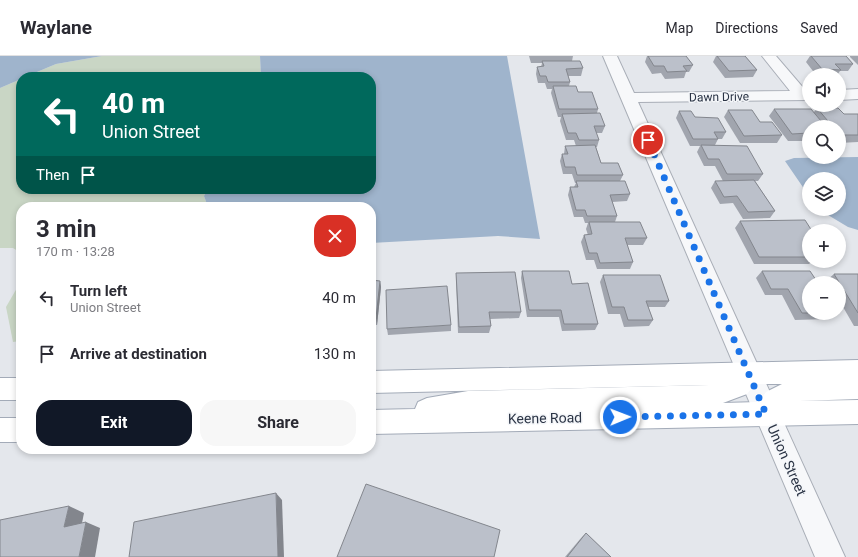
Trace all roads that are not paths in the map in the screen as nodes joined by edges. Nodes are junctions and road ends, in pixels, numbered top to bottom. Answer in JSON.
{"nodes":[{"id":1,"x":610,"y":56,"type":"edge"},
{"id":2,"x":768,"y":56,"type":"edge"},
{"id":3,"x":802,"y":92,"type":"edge"},
{"id":4,"x":858,"y":94,"type":"edge"},
{"id":5,"x":802,"y":95,"type":"edge"},
{"id":6,"x":846,"y":95,"type":"edge"},
{"id":7,"x":629,"y":98,"type":"junction"},
{"id":8,"x":858,"y":371,"type":"edge"},
{"id":9,"x":749,"y":373,"type":"junction"},
{"id":10,"x":376,"y":382,"type":"edge"},
{"id":11,"x":858,"y":388,"type":"edge"},
{"id":12,"x":0,"y":389,"type":"edge"},
{"id":13,"x":16,"y":389,"type":"edge"},
{"id":14,"x":858,"y":412,"type":"edge"},
{"id":15,"x":766,"y":414,"type":"junction"},
{"id":16,"x":376,"y":420,"type":"edge"},
{"id":17,"x":376,"y":421,"type":"edge"},
{"id":18,"x":0,"y":430,"type":"edge"},
{"id":19,"x":16,"y":430,"type":"edge"},
{"id":20,"x":830,"y":557,"type":"edge"}],
"edges":[{"from":1,"to":7,"type":"street","name":"Union Street"},
{"from":2,"to":3,"type":"street"},
{"from":4,"to":6,"type":"street"},
{"from":5,"to":7,"type":"street","name":"Dawn Drive"},
{"from":7,"to":9,"type":"street","name":"Union Street"},
{"from":8,"to":9,"type":"main road"},
{"from":9,"to":10,"type":"main road"},
{"from":9,"to":15,"type":"street","name":"Union Street"},
{"from":9,"to":16,"type":"main road"},
{"from":11,"to":15,"type":"main road"},
{"from":12,"to":13,"type":"main road"},
{"from":14,"to":15,"type":"main road","name":"Keene Road"},
{"from":15,"to":17,"type":"main road","name":"Keene Road"},
{"from":15,"to":20,"type":"street","name":"Union Street"},
{"from":18,"to":19,"type":"main road"}]}
